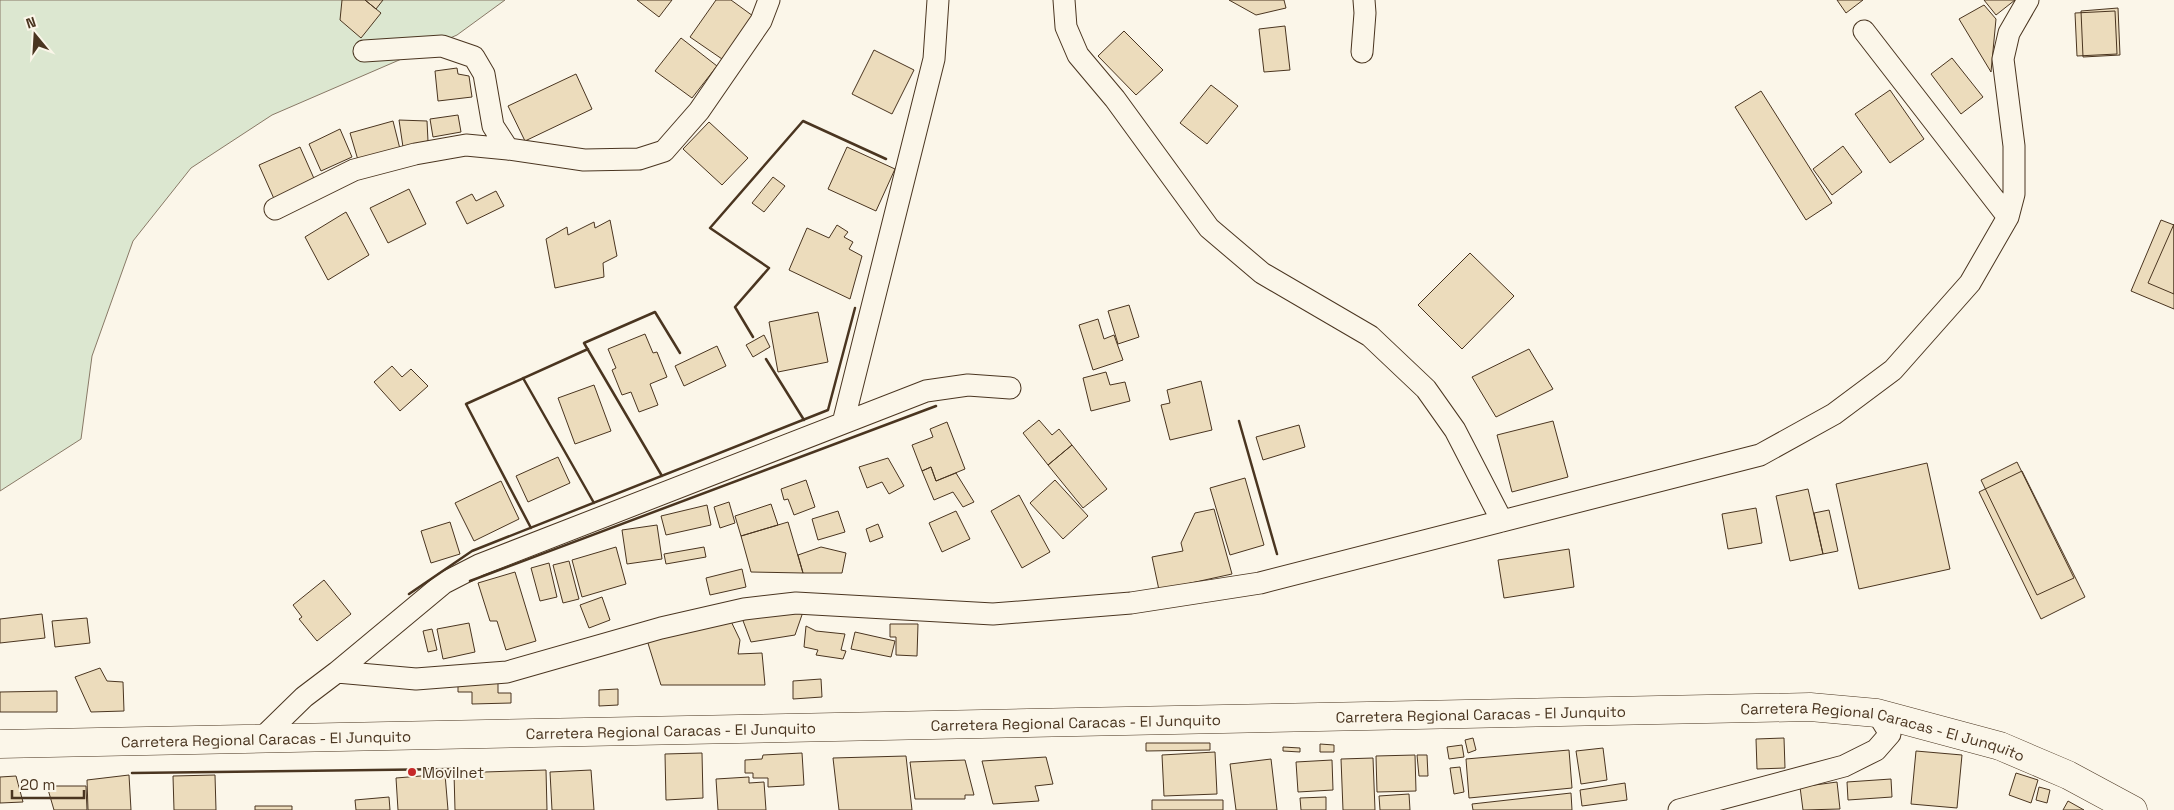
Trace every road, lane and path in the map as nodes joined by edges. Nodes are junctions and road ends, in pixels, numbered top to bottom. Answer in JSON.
{"nodes":[{"id":1,"x":769,"y":0,"type":"edge"},
{"id":2,"x":938,"y":0,"type":"edge"},
{"id":3,"x":1064,"y":0,"type":"edge"},
{"id":4,"x":1364,"y":0,"type":"edge"},
{"id":5,"x":2028,"y":0,"type":"edge"},
{"id":6,"x":1864,"y":31,"type":"dead end"},
{"id":7,"x":364,"y":51,"type":"dead end"},
{"id":8,"x":1362,"y":52,"type":"dead end"},
{"id":9,"x":508,"y":149,"type":"junction"},
{"id":10,"x":275,"y":210,"type":"dead end"},
{"id":11,"x":2008,"y":217,"type":"junction"},
{"id":12,"x":1010,"y":388,"type":"dead end"},
{"id":13,"x":843,"y":424,"type":"junction"},
{"id":14,"x":1502,"y":522,"type":"junction"},
{"id":15,"x":337,"y":672,"type":"junction"},
{"id":16,"x":1877,"y":713,"type":"junction"},
{"id":17,"x":262,"y":738,"type":"junction"},
{"id":18,"x":0,"y":744,"type":"edge"},
{"id":19,"x":1679,"y":810,"type":"edge"},
{"id":20,"x":2133,"y":810,"type":"edge"}],
"edges":[{"from":1,"to":9,"type":"street"},
{"from":2,"to":13,"type":"street"},
{"from":3,"to":14,"type":"street"},
{"from":4,"to":8,"type":"street"},
{"from":5,"to":11,"type":"street"},
{"from":6,"to":11,"type":"street"},
{"from":7,"to":9,"type":"street"},
{"from":9,"to":10,"type":"street"},
{"from":11,"to":14,"type":"street"},
{"from":12,"to":13,"type":"street"},
{"from":13,"to":15,"type":"street"},
{"from":14,"to":15,"type":"street"},
{"from":15,"to":17,"type":"street"},
{"from":16,"to":17,"type":"main road","name":"Carretera Regional Caracas - El Junquito"},
{"from":16,"to":19,"type":"street"},
{"from":16,"to":20,"type":"main road","name":"Carretera Regional Caracas - El Junquito"},
{"from":17,"to":18,"type":"main road","name":"Carretera Regional Caracas - El Junquito"}]}
